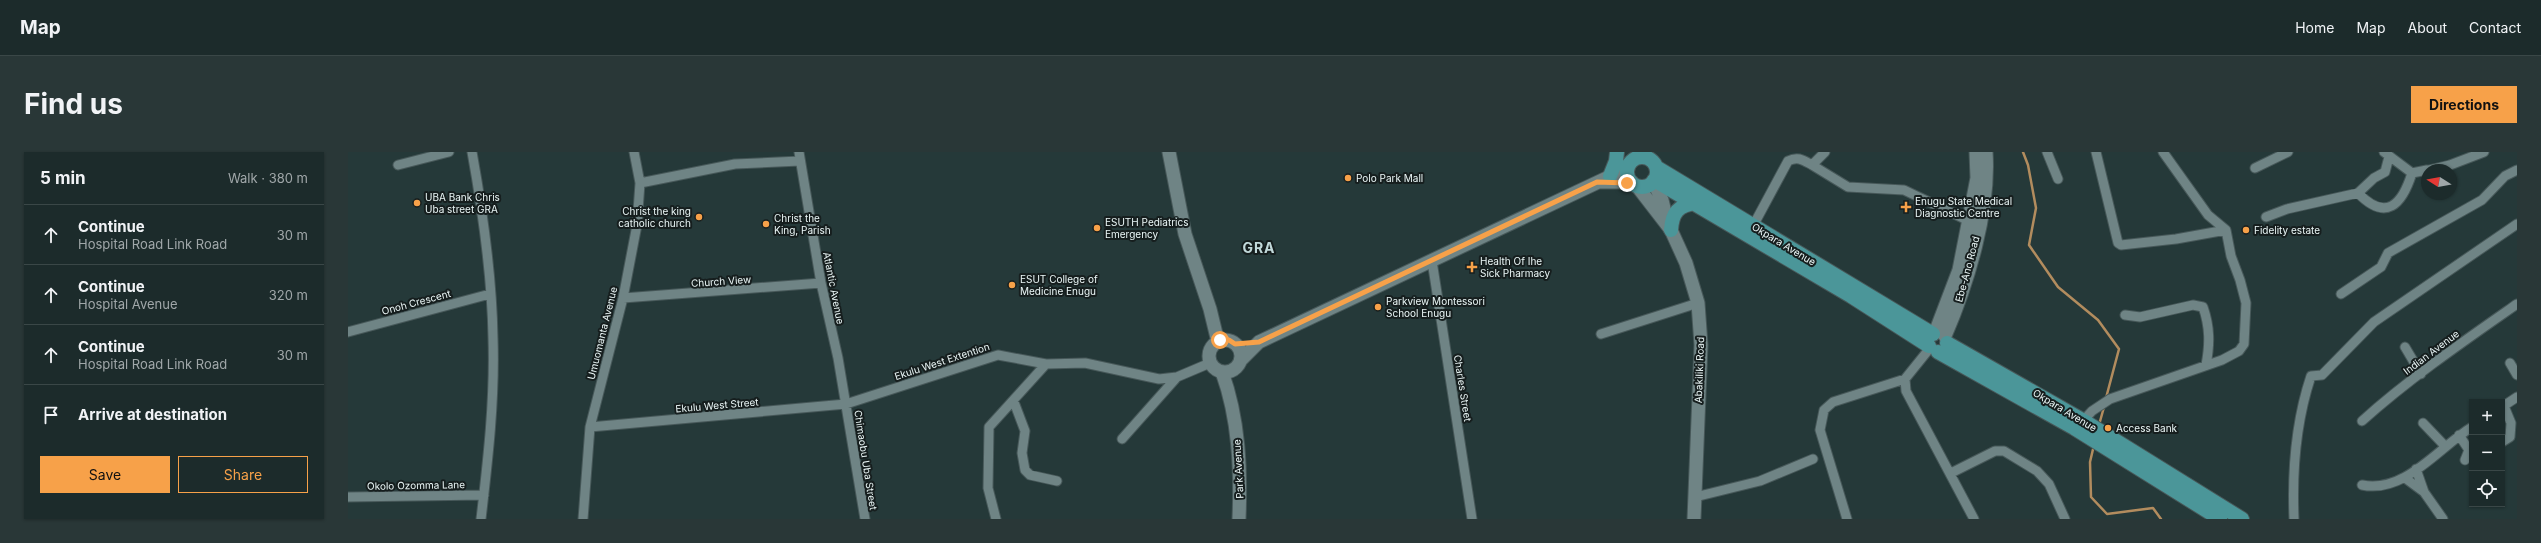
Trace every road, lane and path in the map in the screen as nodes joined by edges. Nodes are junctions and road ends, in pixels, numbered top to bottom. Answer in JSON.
{"nodes":[{"id":1,"x":449,"y":152,"type":"edge"},
{"id":2,"x":472,"y":152,"type":"edge"},
{"id":3,"x":634,"y":152,"type":"edge"},
{"id":4,"x":1169,"y":152,"type":"edge"},
{"id":5,"x":1618,"y":152,"type":"edge"},
{"id":6,"x":1825,"y":152,"type":"edge"},
{"id":7,"x":1976,"y":152,"type":"edge"},
{"id":8,"x":1986,"y":152,"type":"edge"},
{"id":9,"x":2047,"y":152,"type":"edge"},
{"id":10,"x":2096,"y":152,"type":"edge"},
{"id":11,"x":2163,"y":152,"type":"edge"},
{"id":12,"x":2288,"y":152,"type":"edge"},
{"id":13,"x":2484,"y":152,"type":"edge"},
{"id":14,"x":1641,"y":154,"type":"edge"},
{"id":15,"x":2386,"y":154,"type":"edge"},
{"id":16,"x":799,"y":156,"type":"edge"},
{"id":17,"x":2453,"y":164,"type":"edge"},
{"id":18,"x":398,"y":165,"type":"dead end"},
{"id":19,"x":1812,"y":165,"type":"junction"},
{"id":20,"x":1628,"y":167,"type":"junction"},
{"id":21,"x":2255,"y":168,"type":"dead end"},
{"id":22,"x":2517,"y":170,"type":"edge"},
{"id":23,"x":2421,"y":172,"type":"edge"},
{"id":24,"x":2412,"y":174,"type":"junction"},
{"id":25,"x":1610,"y":176,"type":"junction"},
{"id":26,"x":1654,"y":176,"type":"junction"},
{"id":27,"x":2058,"y":179,"type":"dead end"},
{"id":28,"x":1597,"y":182,"type":"junction"},
{"id":29,"x":640,"y":183,"type":"junction"},
{"id":30,"x":1635,"y":184,"type":"junction"},
{"id":31,"x":2358,"y":193,"type":"junction"},
{"id":32,"x":1696,"y":203,"type":"junction"},
{"id":33,"x":2266,"y":217,"type":"dead end"},
{"id":34,"x":1969,"y":221,"type":"junction"},
{"id":35,"x":2517,"y":224,"type":"edge"},
{"id":36,"x":1753,"y":226,"type":"junction"},
{"id":37,"x":1670,"y":229,"type":"junction"},
{"id":38,"x":2226,"y":230,"type":"junction"},
{"id":39,"x":1778,"y":247,"type":"junction"},
{"id":40,"x":1432,"y":261,"type":"junction"},
{"id":41,"x":820,"y":283,"type":"junction"},
{"id":42,"x":490,"y":294,"type":"junction"},
{"id":43,"x":2341,"y":294,"type":"dead end"},
{"id":44,"x":624,"y":298,"type":"junction"},
{"id":45,"x":1698,"y":303,"type":"junction"},
{"id":46,"x":2517,"y":304,"type":"edge"},
{"id":47,"x":1210,"y":309,"type":"junction"},
{"id":48,"x":2125,"y":315,"type":"dead end"},
{"id":49,"x":348,"y":332,"type":"edge"},
{"id":50,"x":1601,"y":334,"type":"dead end"},
{"id":51,"x":1218,"y":342,"type":"junction"},
{"id":52,"x":1233,"y":342,"type":"junction"},
{"id":53,"x":1259,"y":342,"type":"junction"},
{"id":54,"x":1937,"y":342,"type":"junction"},
{"id":55,"x":2405,"y":347,"type":"dead end"},
{"id":56,"x":1241,"y":360,"type":"junction"},
{"id":57,"x":1210,"y":363,"type":"junction"},
{"id":58,"x":2510,"y":363,"type":"dead end"},
{"id":59,"x":1046,"y":364,"type":"junction"},
{"id":60,"x":2206,"y":365,"type":"junction"},
{"id":61,"x":1226,"y":372,"type":"junction"},
{"id":62,"x":2421,"y":374,"type":"junction"},
{"id":63,"x":2517,"y":375,"type":"edge"},
{"id":64,"x":1176,"y":377,"type":"junction"},
{"id":65,"x":1905,"y":380,"type":"junction"},
{"id":66,"x":2517,"y":397,"type":"edge"},
{"id":67,"x":1014,"y":402,"type":"junction"},
{"id":68,"x":846,"y":404,"type":"junction"},
{"id":69,"x":2505,"y":406,"type":"edge"},
{"id":70,"x":2505,"y":412,"type":"edge"},
{"id":71,"x":2362,"y":421,"type":"dead end"},
{"id":72,"x":2423,"y":422,"type":"dead end"},
{"id":73,"x":590,"y":427,"type":"junction"},
{"id":74,"x":2469,"y":431,"type":"edge"},
{"id":75,"x":2091,"y":432,"type":"junction"},
{"id":76,"x":2459,"y":435,"type":"junction"},
{"id":77,"x":1122,"y":439,"type":"dead end"},
{"id":78,"x":2505,"y":440,"type":"edge"},
{"id":79,"x":2445,"y":446,"type":"junction"},
{"id":80,"x":1813,"y":459,"type":"dead end"},
{"id":81,"x":2465,"y":460,"type":"dead end"},
{"id":82,"x":2416,"y":469,"type":"junction"},
{"id":83,"x":1951,"y":473,"type":"junction"},
{"id":84,"x":2405,"y":478,"type":"junction"},
{"id":85,"x":1057,"y":481,"type":"dead end"},
{"id":86,"x":2362,"y":485,"type":"dead end"},
{"id":87,"x":2424,"y":492,"type":"junction"},
{"id":88,"x":484,"y":495,"type":"junction"},
{"id":89,"x":348,"y":497,"type":"edge"},
{"id":90,"x":1695,"y":497,"type":"junction"},
{"id":91,"x":481,"y":519,"type":"edge"},
{"id":92,"x":583,"y":519,"type":"edge"},
{"id":93,"x":865,"y":519,"type":"edge"},
{"id":94,"x":996,"y":519,"type":"edge"},
{"id":95,"x":1239,"y":519,"type":"edge"},
{"id":96,"x":1472,"y":519,"type":"edge"},
{"id":97,"x":1694,"y":519,"type":"edge"},
{"id":98,"x":1847,"y":519,"type":"edge"},
{"id":99,"x":1974,"y":519,"type":"edge"},
{"id":100,"x":2066,"y":519,"type":"edge"},
{"id":101,"x":2220,"y":519,"type":"edge"},
{"id":102,"x":2242,"y":519,"type":"edge"},
{"id":103,"x":2294,"y":519,"type":"edge"},
{"id":104,"x":2443,"y":519,"type":"edge"}],
"edges":[{"from":1,"to":18,"type":"street"},
{"from":2,"to":42,"type":"street"},
{"from":3,"to":29,"type":"street","name":"Umuomanta Avenue"},
{"from":4,"to":47,"type":"street"},
{"from":5,"to":20,"type":"main road"},
{"from":5,"to":25,"type":"main road"},
{"from":6,"to":19,"type":"street"},
{"from":7,"to":34,"type":"street","name":"Ebe-Ano Road"},
{"from":8,"to":54,"type":"street","name":"Ebe-Ano Road"},
{"from":9,"to":27,"type":"street"},
{"from":10,"to":38,"type":"street"},
{"from":11,"to":38,"type":"street"},
{"from":12,"to":21,"type":"street"},
{"from":13,"to":17,"type":"street"},
{"from":14,"to":20,"type":"main road"},
{"from":14,"to":26,"type":"main road"},
{"from":15,"to":24,"type":"street"},
{"from":15,"to":31,"type":"street"},
{"from":16,"to":29,"type":"street"},
{"from":16,"to":41,"type":"street","name":"Atlantic Avenue"},
{"from":19,"to":34,"type":"street"},
{"from":19,"to":36,"type":"street"},
{"from":20,"to":25,"type":"street"},
{"from":20,"to":30,"type":"main road"},
{"from":22,"to":43,"type":"street"},
{"from":23,"to":24,"type":"street"},
{"from":24,"to":31,"type":"street"},
{"from":25,"to":28,"type":"street"},
{"from":26,"to":30,"type":"main road"},
{"from":26,"to":32,"type":"main road","name":"Okpara Avenue"},
{"from":26,"to":36,"type":"main road","name":"Okpara Avenue"},
{"from":26,"to":37,"type":"street"},
{"from":28,"to":30,"type":"street"},
{"from":28,"to":40,"type":"street"},
{"from":29,"to":44,"type":"street","name":"Umuomanta Avenue"},
{"from":30,"to":37,"type":"street"},
{"from":31,"to":33,"type":"street"},
{"from":32,"to":37,"type":"main road"},
{"from":32,"to":39,"type":"main road","name":"Okpara Avenue"},
{"from":34,"to":54,"type":"street","name":"Ebe-Ano Road"},
{"from":35,"to":103,"type":"street"},
{"from":36,"to":39,"type":"main road","name":"Okpara Avenue"},
{"from":37,"to":45,"type":"street","name":"Abakiliki Road"},
{"from":38,"to":60,"type":"street"},
{"from":39,"to":54,"type":"main road","name":"Okpara Avenue"},
{"from":40,"to":53,"type":"street"},
{"from":40,"to":96,"type":"street","name":"Charles Street"},
{"from":41,"to":44,"type":"street","name":"Church View"},
{"from":41,"to":68,"type":"street","name":"Atlantic Avenue"},
{"from":42,"to":49,"type":"street","name":"Onoh Crescent"},
{"from":42,"to":88,"type":"street"},
{"from":44,"to":73,"type":"street","name":"Umuomanta Avenue"},
{"from":45,"to":50,"type":"street"},
{"from":45,"to":90,"type":"street","name":"Abakiliki Road"},
{"from":46,"to":62,"type":"street","name":"Indian Avenue"},
{"from":47,"to":51,"type":"street"},
{"from":47,"to":52,"type":"street"},
{"from":48,"to":60,"type":"street"},
{"from":51,"to":52,"type":"street"},
{"from":51,"to":57,"type":"street"},
{"from":52,"to":53,"type":"street"},
{"from":52,"to":56,"type":"street"},
{"from":53,"to":56,"type":"street"},
{"from":54,"to":65,"type":"street"},
{"from":54,"to":75,"type":"main road","name":"Okpara Avenue"},
{"from":55,"to":62,"type":"street"},
{"from":56,"to":61,"type":"street"},
{"from":57,"to":61,"type":"street"},
{"from":57,"to":64,"type":"street"},
{"from":58,"to":63,"type":"street"},
{"from":59,"to":64,"type":"street","name":"Ekulu West Extention"},
{"from":59,"to":67,"type":"street"},
{"from":59,"to":68,"type":"street","name":"Ekulu West Extention"},
{"from":60,"to":75,"type":"street"},
{"from":61,"to":95,"type":"street","name":"Park Avenue"},
{"from":62,"to":71,"type":"street","name":"Indian Avenue"},
{"from":64,"to":77,"type":"street"},
{"from":65,"to":83,"type":"street"},
{"from":65,"to":98,"type":"street"},
{"from":66,"to":69,"type":"street"},
{"from":67,"to":85,"type":"street"},
{"from":67,"to":94,"type":"street"},
{"from":68,"to":73,"type":"street","name":"Ekulu West Street"},
{"from":68,"to":93,"type":"street","name":"Chimaobu Uba Street"},
{"from":70,"to":78,"type":"street"},
{"from":72,"to":79,"type":"street"},
{"from":73,"to":92,"type":"street","name":"Umuomanta Avenue"},
{"from":74,"to":76,"type":"street"},
{"from":75,"to":101,"type":"main road","name":"Okpara Avenue"},
{"from":75,"to":102,"type":"main road","name":"Okpara Avenue"},
{"from":76,"to":79,"type":"street"},
{"from":76,"to":81,"type":"street"},
{"from":79,"to":82,"type":"street"},
{"from":80,"to":90,"type":"street"},
{"from":82,"to":84,"type":"street"},
{"from":82,"to":87,"type":"street"},
{"from":83,"to":99,"type":"street"},
{"from":83,"to":100,"type":"street"},
{"from":84,"to":86,"type":"street"},
{"from":84,"to":87,"type":"street"},
{"from":87,"to":104,"type":"street"},
{"from":88,"to":89,"type":"street","name":"Okolo Ozomma Lane"},
{"from":88,"to":91,"type":"street"},
{"from":90,"to":97,"type":"street","name":"Abakiliki Road"}]}
